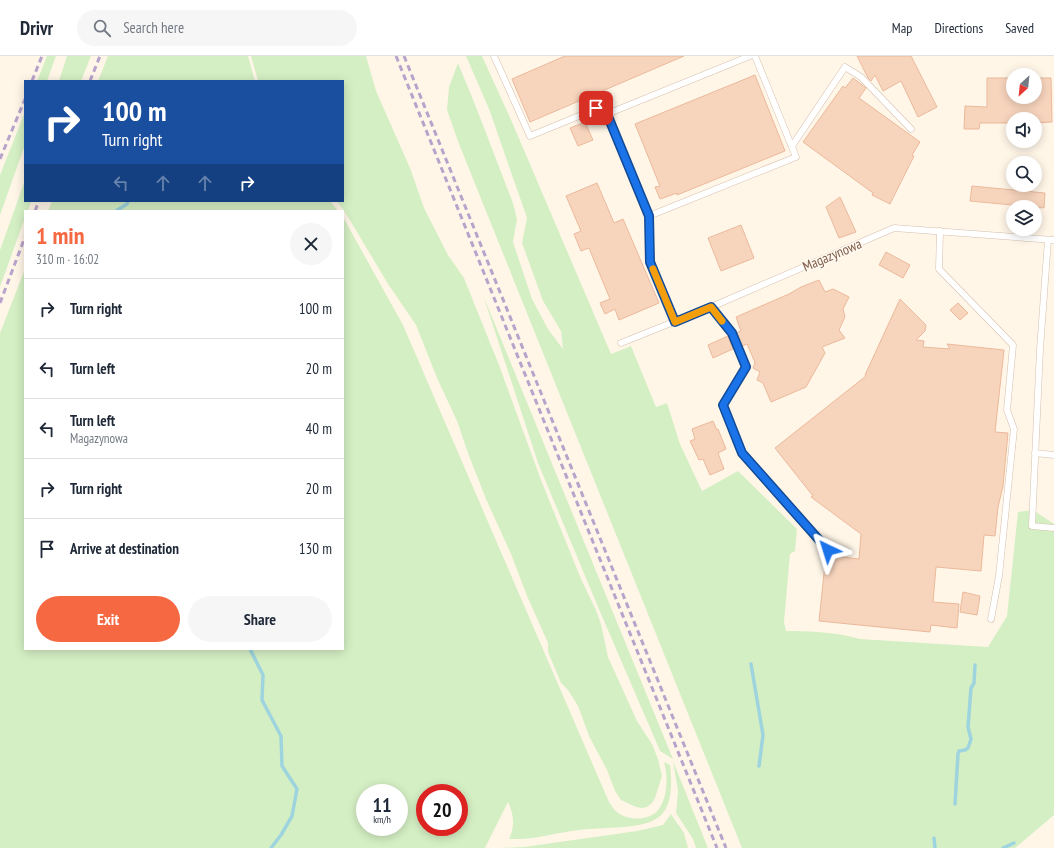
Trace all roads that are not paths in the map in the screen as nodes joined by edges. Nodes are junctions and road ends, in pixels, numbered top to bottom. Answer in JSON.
{"nodes":[{"id":1,"x":494,"y":56,"type":"edge"},
{"id":2,"x":750,"y":56,"type":"edge"},
{"id":3,"x":755,"y":56,"type":"edge"},
{"id":4,"x":607,"y":114,"type":"junction"},
{"id":5,"x":911,"y":129,"type":"dead end"},
{"id":6,"x":792,"y":146,"type":"junction"},
{"id":7,"x":649,"y":216,"type":"junction"},
{"id":8,"x":940,"y":231,"type":"junction"},
{"id":9,"x":1051,"y":240,"type":"edge"},
{"id":10,"x":711,"y":307,"type":"junction"},
{"id":11,"x":675,"y":322,"type":"junction"},
{"id":12,"x":621,"y":343,"type":"dead end"},
{"id":13,"x":1035,"y":453,"type":"junction"},
{"id":14,"x":1054,"y":455,"type":"edge"},
{"id":15,"x":1054,"y":528,"type":"edge"},
{"id":16,"x":828,"y":550,"type":"dead end"},
{"id":17,"x":991,"y":618,"type":"dead end"}],
"edges":[{"from":1,"to":4,"type":"lane"},
{"from":2,"to":4,"type":"lane"},
{"from":3,"to":6,"type":"lane"},
{"from":4,"to":7,"type":"lane"},
{"from":5,"to":6,"type":"lane"},
{"from":6,"to":7,"type":"lane"},
{"from":7,"to":11,"type":"lane"},
{"from":8,"to":9,"type":"lane","name":"Magazynowa"},
{"from":8,"to":10,"type":"lane","name":"Magazynowa"},
{"from":8,"to":17,"type":"lane"},
{"from":9,"to":13,"type":"lane"},
{"from":10,"to":11,"type":"lane","name":"Magazynowa"},
{"from":10,"to":16,"type":"lane"},
{"from":11,"to":12,"type":"lane","name":"Magazynowa"},
{"from":13,"to":14,"type":"lane"},
{"from":13,"to":15,"type":"lane"}]}
